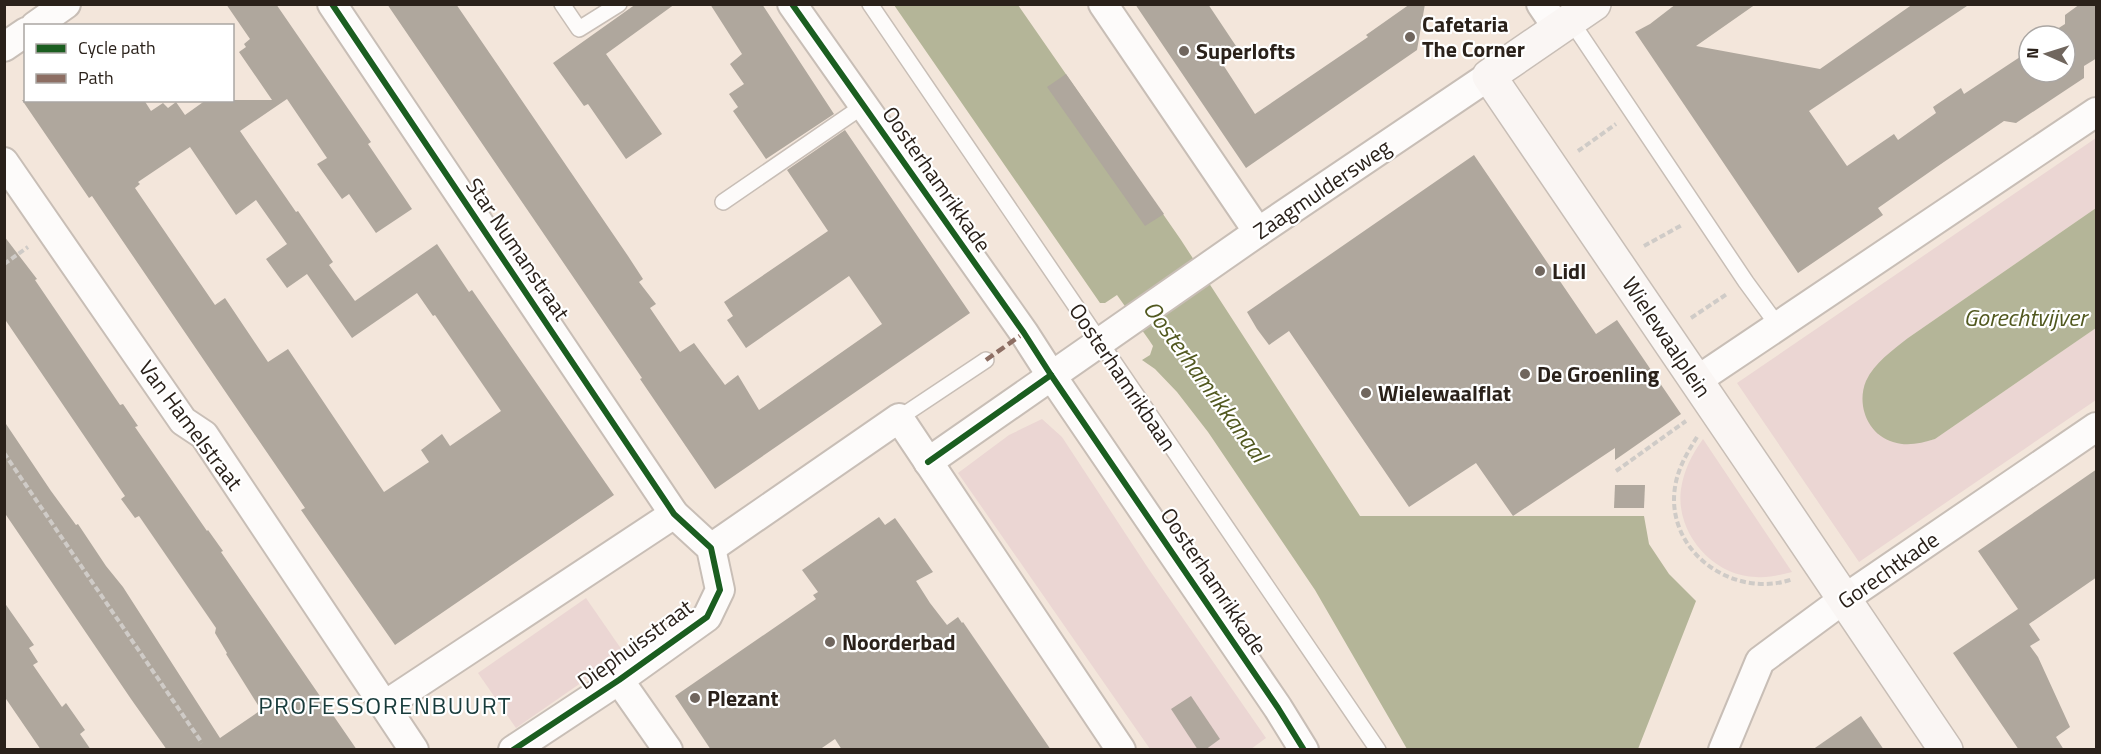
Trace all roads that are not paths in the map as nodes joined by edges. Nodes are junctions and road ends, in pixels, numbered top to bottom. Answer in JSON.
{"nodes":[{"id":1,"x":66,"y":4,"type":"edge"},
{"id":2,"x":332,"y":4,"type":"edge"},
{"id":3,"x":562,"y":4,"type":"edge"},
{"id":4,"x":619,"y":4,"type":"edge"},
{"id":5,"x":792,"y":4,"type":"edge"},
{"id":6,"x":870,"y":4,"type":"edge"},
{"id":7,"x":1103,"y":4,"type":"edge"},
{"id":8,"x":1566,"y":15,"type":"edge"},
{"id":9,"x":39,"y":24,"type":"edge"},
{"id":10,"x":24,"y":33,"type":"edge"},
{"id":11,"x":4,"y":47,"type":"edge"},
{"id":12,"x":1490,"y":76,"type":"junction"},
{"id":13,"x":863,"y":106,"type":"junction"},
{"id":14,"x":2097,"y":112,"type":"edge"},
{"id":15,"x":4,"y":162,"type":"edge"},
{"id":16,"x":723,"y":202,"type":"dead end"},
{"id":17,"x":1258,"y":232,"type":"junction"},
{"id":18,"x":1779,"y":327,"type":"junction"},
{"id":19,"x":1099,"y":342,"type":"junction"},
{"id":20,"x":986,"y":360,"type":"dead end"},
{"id":21,"x":1051,"y":375,"type":"junction"},
{"id":22,"x":1710,"y":401,"type":"junction"},
{"id":23,"x":899,"y":418,"type":"junction"},
{"id":24,"x":2097,"y":427,"type":"edge"},
{"id":25,"x":928,"y":462,"type":"junction"},
{"id":26,"x":674,"y":514,"type":"junction"},
{"id":27,"x":711,"y":548,"type":"junction"},
{"id":28,"x":1844,"y":599,"type":"junction"},
{"id":29,"x":619,"y":680,"type":"junction"},
{"id":30,"x":385,"y":705,"type":"junction"},
{"id":31,"x":414,"y":750,"type":"edge"},
{"id":32,"x":513,"y":750,"type":"edge"},
{"id":33,"x":668,"y":750,"type":"edge"},
{"id":34,"x":1121,"y":750,"type":"edge"},
{"id":35,"x":1304,"y":750,"type":"edge"},
{"id":36,"x":1378,"y":750,"type":"edge"},
{"id":37,"x":1723,"y":750,"type":"edge"},
{"id":38,"x":1946,"y":750,"type":"edge"}],
"edges":[{"from":1,"to":9,"type":"street"},
{"from":2,"to":26,"type":"street","name":"Star Numanstraat"},
{"from":3,"to":4,"type":"lane"},
{"from":5,"to":13,"type":"street","name":"Oosterhamrikkade"},
{"from":6,"to":19,"type":"lane","name":"Oosterhamrikbaan"},
{"from":7,"to":17,"type":"street"},
{"from":8,"to":12,"type":"street","name":"Zaagmuldersweg"},
{"from":8,"to":18,"type":"lane"},
{"from":10,"to":11,"type":"street"},
{"from":12,"to":17,"type":"street","name":"Zaagmuldersweg"},
{"from":12,"to":22,"type":"street","name":"Wielewaalplein"},
{"from":13,"to":16,"type":"lane"},
{"from":13,"to":21,"type":"street","name":"Oosterhamrikkade"},
{"from":14,"to":18,"type":"street"},
{"from":15,"to":30,"type":"street","name":"Van Hamelstraat"},
{"from":17,"to":19,"type":"street","name":"Zaagmuldersweg"},
{"from":18,"to":22,"type":"street"},
{"from":19,"to":21,"type":"street","name":"Zaagmuldersweg"},
{"from":19,"to":36,"type":"lane","name":"Oosterhamrikbaan"},
{"from":20,"to":23,"type":"lane"},
{"from":21,"to":25,"type":"street"},
{"from":21,"to":35,"type":"street","name":"Oosterhamrikkade"},
{"from":22,"to":28,"type":"street","name":"Wielewaalplein"},
{"from":23,"to":25,"type":"street"},
{"from":23,"to":27,"type":"street"},
{"from":24,"to":28,"type":"street","name":"Gorechtkade"},
{"from":25,"to":34,"type":"street"},
{"from":26,"to":27,"type":"street"},
{"from":26,"to":30,"type":"street"},
{"from":27,"to":29,"type":"street","name":"Diephuisstraat"},
{"from":28,"to":37,"type":"street","name":"Gorechtkade"},
{"from":28,"to":38,"type":"street","name":"Wielewaalplein"},
{"from":29,"to":32,"type":"street","name":"Diephuisstraat"},
{"from":29,"to":33,"type":"street"},
{"from":30,"to":31,"type":"street","name":"Van Hamelstraat"}]}
